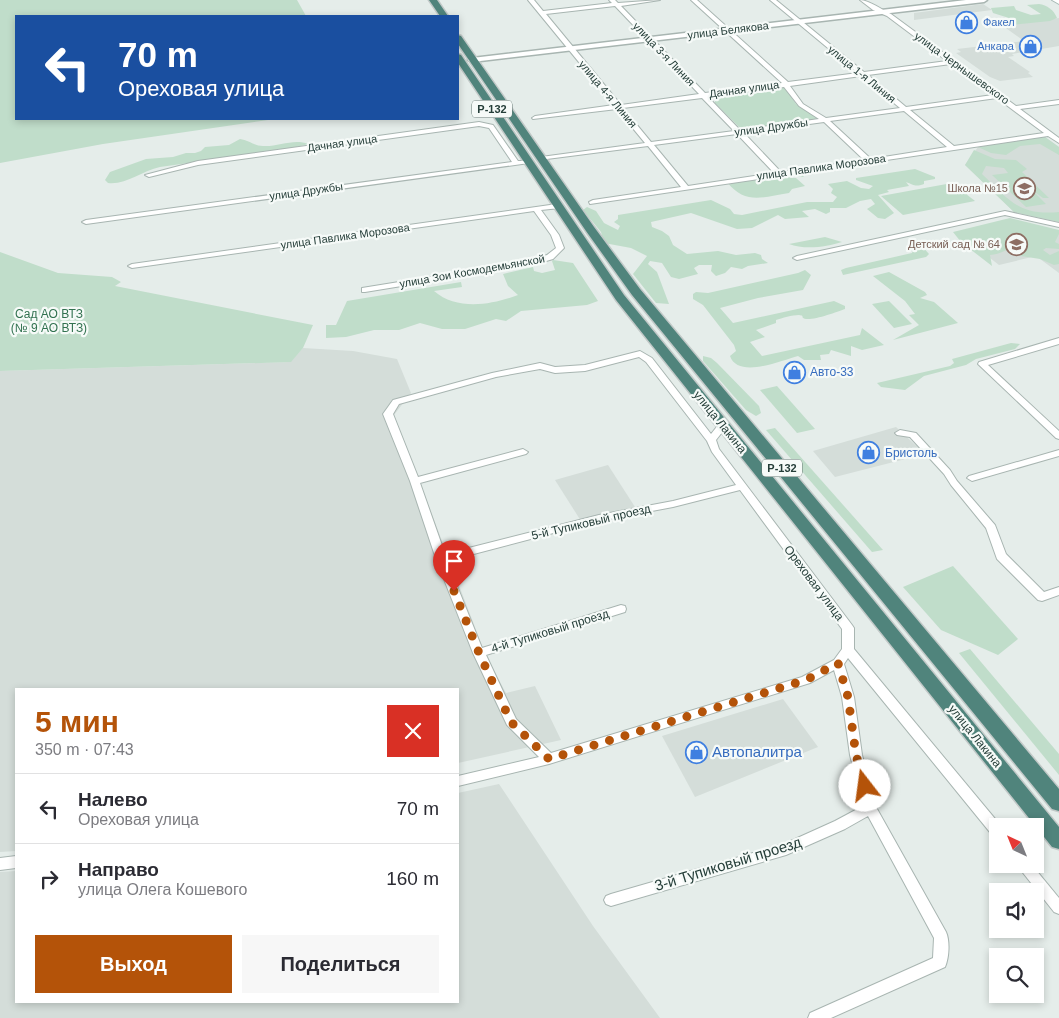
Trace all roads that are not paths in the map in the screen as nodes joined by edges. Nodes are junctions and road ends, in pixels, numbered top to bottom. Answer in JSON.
{"nodes":[{"id":1,"x":423,"y":0,"type":"edge"},
{"id":2,"x":433,"y":0,"type":"edge"},
{"id":3,"x":531,"y":0,"type":"edge"},
{"id":4,"x":657,"y":0,"type":"edge"},
{"id":5,"x":694,"y":0,"type":"edge"},
{"id":6,"x":773,"y":0,"type":"edge"},
{"id":7,"x":863,"y":0,"type":"edge"},
{"id":8,"x":984,"y":0,"type":"edge"},
{"id":9,"x":614,"y":2,"type":"edge"},
{"id":10,"x":883,"y":12,"type":"junction"},
{"id":11,"x":542,"y":13,"type":"junction"},
{"id":12,"x":432,"y":15,"type":"edge"},
{"id":13,"x":443,"y":15,"type":"edge"},
{"id":14,"x":800,"y":22,"type":"junction"},
{"id":15,"x":727,"y":30,"type":"junction"},
{"id":16,"x":459,"y":40,"type":"edge"},
{"id":17,"x":650,"y":40,"type":"junction"},
{"id":18,"x":571,"y":49,"type":"junction"},
{"id":19,"x":459,"y":58,"type":"edge"},
{"id":20,"x":472,"y":60,"type":"junction"},
{"id":21,"x":954,"y":62,"type":"junction"},
{"id":22,"x":862,"y":74,"type":"junction"},
{"id":23,"x":785,"y":83,"type":"junction"},
{"id":24,"x":702,"y":94,"type":"junction"},
{"id":25,"x":1000,"y":96,"type":"junction"},
{"id":26,"x":1059,"y":102,"type":"edge"},
{"id":27,"x":618,"y":106,"type":"junction"},
{"id":28,"x":904,"y":108,"type":"junction"},
{"id":29,"x":1016,"y":108,"type":"junction"},
{"id":30,"x":535,"y":118,"type":"dead end"},
{"id":31,"x":825,"y":120,"type":"junction"},
{"id":32,"x":739,"y":132,"type":"junction"},
{"id":33,"x":1050,"y":134,"type":"junction"},
{"id":34,"x":1059,"y":141,"type":"edge"},
{"id":35,"x":650,"y":144,"type":"junction"},
{"id":36,"x":952,"y":148,"type":"junction"},
{"id":37,"x":868,"y":160,"type":"junction"},
{"id":38,"x":528,"y":161,"type":"junction"},
{"id":39,"x":779,"y":174,"type":"junction"},
{"id":40,"x":149,"y":175,"type":"dead end"},
{"id":41,"x":685,"y":187,"type":"junction"},
{"id":42,"x":593,"y":202,"type":"dead end"},
{"id":43,"x":557,"y":206,"type":"junction"},
{"id":44,"x":536,"y":210,"type":"junction"},
{"id":45,"x":86,"y":222,"type":"dead end"},
{"id":46,"x":1059,"y":225,"type":"edge"},
{"id":47,"x":797,"y":258,"type":"dead end"},
{"id":48,"x":132,"y":266,"type":"dead end"},
{"id":49,"x":365,"y":290,"type":"dead end"},
{"id":50,"x":1059,"y":341,"type":"edge"},
{"id":51,"x":722,"y":426,"type":"junction"},
{"id":52,"x":900,"y":433,"type":"dead end"},
{"id":53,"x":1059,"y":436,"type":"edge"},
{"id":54,"x":712,"y":440,"type":"junction"},
{"id":55,"x":523,"y":452,"type":"dead end"},
{"id":56,"x":1059,"y":453,"type":"edge"},
{"id":57,"x":972,"y":478,"type":"dead end"},
{"id":58,"x":415,"y":481,"type":"junction"},
{"id":59,"x":742,"y":487,"type":"junction"},
{"id":60,"x":441,"y":559,"type":"junction"},
{"id":61,"x":1059,"y":591,"type":"edge"},
{"id":62,"x":621,"y":609,"type":"dead end"},
{"id":63,"x":848,"y":650,"type":"junction"},
{"id":64,"x":479,"y":653,"type":"junction"},
{"id":65,"x":838,"y":663,"type":"junction"},
{"id":66,"x":549,"y":759,"type":"junction"},
{"id":67,"x":459,"y":781,"type":"edge"},
{"id":68,"x":1059,"y":803,"type":"edge"},
{"id":69,"x":870,"y":808,"type":"junction"},
{"id":70,"x":989,"y":821,"type":"edge"},
{"id":71,"x":1059,"y":841,"type":"edge"},
{"id":72,"x":15,"y":862,"type":"edge"},
{"id":73,"x":0,"y":864,"type":"edge"},
{"id":74,"x":1030,"y":873,"type":"edge"},
{"id":75,"x":611,"y":900,"type":"dead end"},
{"id":76,"x":1059,"y":908,"type":"edge"},
{"id":77,"x":815,"y":1018,"type":"edge"}],
"edges":[{"from":1,"to":12,"type":"highway"},
{"from":2,"to":13,"type":"highway"},
{"from":3,"to":11,"type":"street","name":"улица 4-я Линия"},
{"from":4,"to":9,"type":"street"},
{"from":5,"to":15,"type":"street"},
{"from":6,"to":14,"type":"street","name":"улица 1-я Линия"},
{"from":7,"to":10,"type":"street","name":"улица Чернышевского"},
{"from":8,"to":10,"type":"street","name":"улица Белякова"},
{"from":9,"to":11,"type":"street"},
{"from":9,"to":17,"type":"street","name":"улица 3-я Линия"},
{"from":10,"to":14,"type":"street","name":"улица Белякова"},
{"from":10,"to":21,"type":"street","name":"улица Чернышевского"},
{"from":11,"to":18,"type":"street","name":"улица 4-я Линия"},
{"from":14,"to":15,"type":"street","name":"улица Белякова"},
{"from":14,"to":22,"type":"street","name":"улица 1-я Линия"},
{"from":15,"to":17,"type":"street","name":"улица Белякова"},
{"from":15,"to":23,"type":"street"},
{"from":16,"to":20,"type":"highway","name":"улица Лакина","number":"Р-132"},
{"from":17,"to":18,"type":"street","name":"улица Белякова"},
{"from":17,"to":24,"type":"street","name":"улица 3-я Линия"},
{"from":18,"to":20,"type":"street","name":"улица Белякова"},
{"from":18,"to":27,"type":"street","name":"улица 4-я Линия"},
{"from":19,"to":38,"type":"highway","name":"улица Лакина","number":"Р-132"},
{"from":20,"to":38,"type":"highway","name":"улица Лакина","number":"Р-132"},
{"from":21,"to":22,"type":"street","name":"Дачная улица"},
{"from":21,"to":25,"type":"street","name":"улица Чернышевского"},
{"from":22,"to":23,"type":"street","name":"Дачная улица"},
{"from":22,"to":28,"type":"street","name":"улица 1-я Линия"},
{"from":23,"to":24,"type":"street","name":"Дачная улица"},
{"from":23,"to":31,"type":"street"},
{"from":24,"to":27,"type":"street","name":"Дачная улица"},
{"from":24,"to":32,"type":"street","name":"улица 3-я Линия"},
{"from":25,"to":28,"type":"street","name":"улица Дружбы"},
{"from":25,"to":29,"type":"street","name":"улица Чернышевского"},
{"from":26,"to":29,"type":"street"},
{"from":27,"to":30,"type":"street","name":"Дачная улица"},
{"from":27,"to":35,"type":"street","name":"улица 4-я Линия"},
{"from":28,"to":31,"type":"street","name":"улица Дружбы"},
{"from":28,"to":36,"type":"street","name":"улица 1-я Линия"},
{"from":29,"to":33,"type":"street","name":"улица Чернышевского"},
{"from":31,"to":32,"type":"street","name":"улица Дружбы"},
{"from":31,"to":37,"type":"street"},
{"from":32,"to":35,"type":"street","name":"улица Дружбы"},
{"from":32,"to":39,"type":"street","name":"улица 3-я Линия"},
{"from":33,"to":34,"type":"street","name":"улица Чернышевского"},
{"from":33,"to":36,"type":"street","name":"улица Павлика Морозова"},
{"from":35,"to":38,"type":"street","name":"улица Дружбы"},
{"from":35,"to":41,"type":"street","name":"улица 4-я Линия"},
{"from":36,"to":37,"type":"street","name":"улица Павлика Морозова"},
{"from":37,"to":39,"type":"street","name":"улица Павлика Морозова"},
{"from":38,"to":40,"type":"street","name":"Дачная улица"},
{"from":38,"to":43,"type":"highway","name":"улица Лакина","number":"Р-132"},
{"from":38,"to":45,"type":"street","name":"улица Дружбы"},
{"from":38,"to":68,"type":"highway","name":"улица Лакина","number":"Р-132"},
{"from":39,"to":41,"type":"street","name":"улица Павлика Морозова"},
{"from":41,"to":42,"type":"street","name":"улица Павлика Морозова"},
{"from":43,"to":44,"type":"street","name":"улица Павлика Морозова"},
{"from":43,"to":51,"type":"highway","name":"улица Лакина","number":"Р-132"},
{"from":44,"to":48,"type":"street","name":"улица Павлика Морозова"},
{"from":44,"to":49,"type":"street","name":"улица Зои Космодемьянской"},
{"from":46,"to":47,"type":"street"},
{"from":50,"to":53,"type":"street"},
{"from":51,"to":54,"type":"street"},
{"from":51,"to":71,"type":"highway","name":"улица Лакина","number":"Р-132"},
{"from":52,"to":61,"type":"street"},
{"from":54,"to":58,"type":"street","name":"Ореховая улица"},
{"from":54,"to":59,"type":"street","name":"Ореховая улица"},
{"from":55,"to":58,"type":"street"},
{"from":56,"to":57,"type":"street"},
{"from":58,"to":60,"type":"street"},
{"from":59,"to":60,"type":"street","name":"5-й Тупиковый проезд"},
{"from":59,"to":63,"type":"street","name":"Ореховая улица"},
{"from":60,"to":64,"type":"street"},
{"from":62,"to":64,"type":"street","name":"4-й Тупиковый проезд"},
{"from":63,"to":65,"type":"street"},
{"from":63,"to":70,"type":"street"},
{"from":64,"to":66,"type":"street"},
{"from":65,"to":66,"type":"street"},
{"from":65,"to":69,"type":"street"},
{"from":66,"to":67,"type":"street"},
{"from":69,"to":75,"type":"street","name":"3-й Тупиковый проезд"},
{"from":69,"to":77,"type":"street"},
{"from":72,"to":73,"type":"street"},
{"from":74,"to":76,"type":"street"}]}
